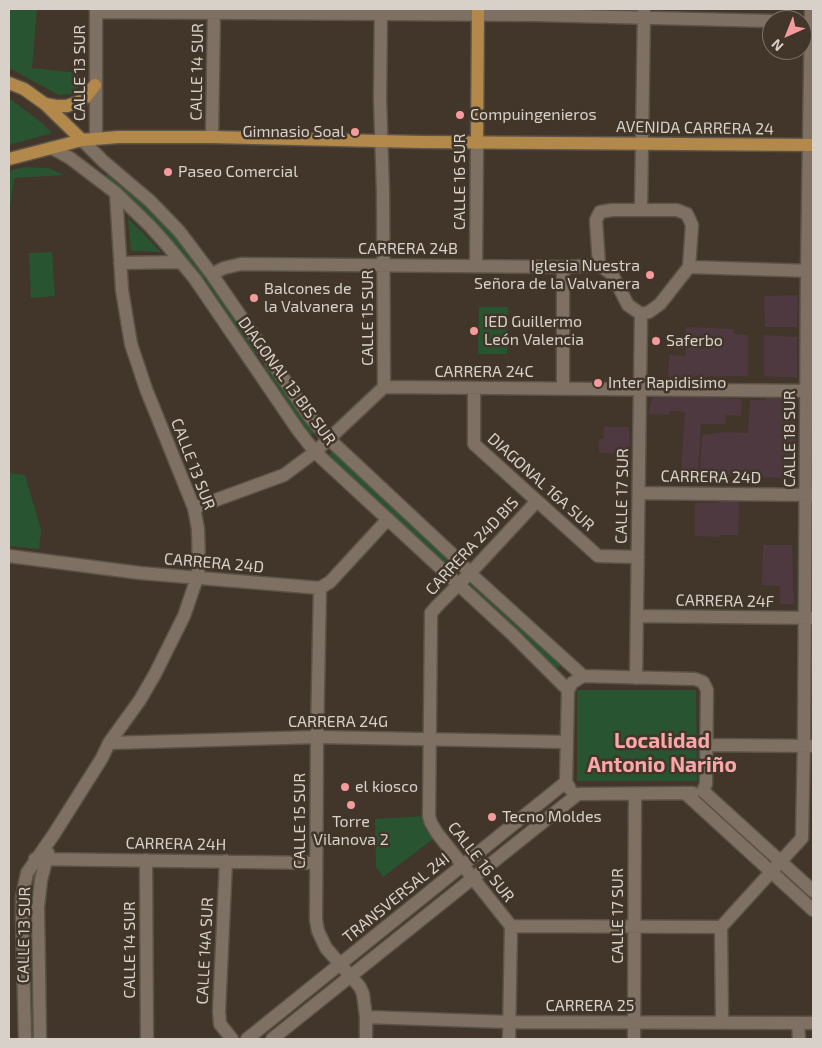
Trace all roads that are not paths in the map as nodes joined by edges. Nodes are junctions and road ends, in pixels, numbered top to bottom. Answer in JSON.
{"nodes":[{"id":1,"x":96,"y":10,"type":"edge"},
{"id":2,"x":156,"y":11,"type":"edge"},
{"id":3,"x":214,"y":11,"type":"edge"},
{"id":4,"x":288,"y":11,"type":"edge"},
{"id":5,"x":381,"y":11,"type":"edge"},
{"id":6,"x":478,"y":12,"type":"edge"},
{"id":7,"x":644,"y":13,"type":"edge"},
{"id":8,"x":762,"y":19,"type":"edge"},
{"id":9,"x":810,"y":60,"type":"edge"},
{"id":10,"x":9,"y":83,"type":"edge"},
{"id":11,"x":95,"y":85,"type":"junction"},
{"id":12,"x":45,"y":104,"type":"junction"},
{"id":13,"x":212,"y":137,"type":"junction"},
{"id":14,"x":96,"y":138,"type":"junction"},
{"id":15,"x":82,"y":140,"type":"junction"},
{"id":16,"x":382,"y":142,"type":"junction"},
{"id":17,"x":477,"y":143,"type":"junction"},
{"id":18,"x":643,"y":143,"type":"junction"},
{"id":19,"x":811,"y":145,"type":"edge"},
{"id":20,"x":52,"y":148,"type":"junction"},
{"id":21,"x":9,"y":159,"type":"edge"},
{"id":22,"x":116,"y":193,"type":"junction"},
{"id":23,"x":641,"y":210,"type":"junction"},
{"id":24,"x":181,"y":262,"type":"junction"},
{"id":25,"x":120,"y":263,"type":"junction"},
{"id":26,"x":384,"y":265,"type":"junction"},
{"id":27,"x":599,"y":265,"type":"junction"},
{"id":28,"x":476,"y":266,"type":"junction"},
{"id":29,"x":564,"y":267,"type":"junction"},
{"id":30,"x":688,"y":267,"type":"junction"},
{"id":31,"x":810,"y":271,"type":"edge"},
{"id":32,"x":212,"y":274,"type":"junction"},
{"id":33,"x":641,"y":314,"type":"junction"},
{"id":34,"x":268,"y":354,"type":"junction"},
{"id":35,"x":254,"y":365,"type":"junction"},
{"id":36,"x":384,"y":387,"type":"junction"},
{"id":37,"x":563,"y":388,"type":"junction"},
{"id":38,"x":474,"y":389,"type":"junction"},
{"id":39,"x":640,"y":389,"type":"junction"},
{"id":40,"x":810,"y":391,"type":"edge"},
{"id":41,"x":329,"y":439,"type":"junction"},
{"id":42,"x":315,"y":452,"type":"junction"},
{"id":43,"x":639,"y":493,"type":"junction"},
{"id":44,"x":810,"y":495,"type":"edge"},
{"id":45,"x":537,"y":501,"type":"junction"},
{"id":46,"x":194,"y":508,"type":"junction"},
{"id":47,"x":388,"y":520,"type":"junction"},
{"id":48,"x":9,"y":556,"type":"edge"},
{"id":49,"x":638,"y":557,"type":"junction"},
{"id":50,"x":470,"y":573,"type":"junction"},
{"id":51,"x":197,"y":578,"type":"junction"},
{"id":52,"x":458,"y":585,"type":"junction"},
{"id":53,"x":320,"y":588,"type":"junction"},
{"id":54,"x":431,"y":613,"type":"joint"},
{"id":55,"x":637,"y":616,"type":"junction"},
{"id":56,"x":809,"y":618,"type":"edge"},
{"id":57,"x":583,"y":676,"type":"junction"},
{"id":58,"x":636,"y":678,"type":"junction"},
{"id":59,"x":568,"y":690,"type":"junction"},
{"id":60,"x":317,"y":737,"type":"junction"},
{"id":61,"x":430,"y":740,"type":"junction"},
{"id":62,"x":566,"y":742,"type":"junction"},
{"id":63,"x":109,"y":743,"type":"junction"},
{"id":64,"x":707,"y":745,"type":"junction"},
{"id":65,"x":809,"y":746,"type":"edge"},
{"id":66,"x":566,"y":782,"type":"junction"},
{"id":67,"x":703,"y":791,"type":"junction"},
{"id":68,"x":685,"y":793,"type":"junction"},
{"id":69,"x":578,"y":794,"type":"junction"},
{"id":70,"x":635,"y":794,"type":"junction"},
{"id":71,"x":808,"y":839,"type":"edge"},
{"id":72,"x":41,"y":859,"type":"junction"},
{"id":73,"x":146,"y":860,"type":"junction"},
{"id":74,"x":226,"y":861,"type":"junction"},
{"id":75,"x":781,"y":862,"type":"junction"},
{"id":76,"x":316,"y":863,"type":"junction"},
{"id":77,"x":463,"y":865,"type":"junction"},
{"id":78,"x":772,"y":872,"type":"junction"},
{"id":79,"x":473,"y":878,"type":"junction"},
{"id":80,"x":813,"y":891,"type":"edge"},
{"id":81,"x":813,"y":910,"type":"edge"},
{"id":82,"x":511,"y":926,"type":"junction"},
{"id":83,"x":634,"y":927,"type":"junction"},
{"id":84,"x":721,"y":927,"type":"junction"},
{"id":85,"x":340,"y":964,"type":"junction"},
{"id":86,"x":351,"y":976,"type":"junction"},
{"id":87,"x":366,"y":1016,"type":"junction"},
{"id":88,"x":509,"y":1022,"type":"junction"},
{"id":89,"x":634,"y":1022,"type":"junction"},
{"id":90,"x":722,"y":1022,"type":"junction"},
{"id":91,"x":798,"y":1023,"type":"junction"},
{"id":92,"x":813,"y":1023,"type":"edge"},
{"id":93,"x":25,"y":1039,"type":"edge"},
{"id":94,"x":40,"y":1039,"type":"edge"},
{"id":95,"x":147,"y":1039,"type":"edge"},
{"id":96,"x":232,"y":1039,"type":"edge"},
{"id":97,"x":247,"y":1039,"type":"edge"},
{"id":98,"x":272,"y":1039,"type":"edge"},
{"id":99,"x":366,"y":1039,"type":"edge"},
{"id":100,"x":509,"y":1039,"type":"edge"},
{"id":101,"x":634,"y":1039,"type":"edge"},
{"id":102,"x":798,"y":1039,"type":"edge"}],
"edges":[{"from":1,"to":2,"type":"street"},
{"from":1,"to":11,"type":"street","name":"CALLE 13 SUR"},
{"from":2,"to":3,"type":"street"},
{"from":3,"to":4,"type":"street"},
{"from":3,"to":13,"type":"street","name":"CALLE 14 SUR"},
{"from":4,"to":5,"type":"street"},
{"from":5,"to":6,"type":"street"},
{"from":5,"to":16,"type":"street","name":"CALLE 15 SUR"},
{"from":6,"to":7,"type":"street"},
{"from":6,"to":17,"type":"main road","name":"CALLE 16 SUR"},
{"from":7,"to":8,"type":"street"},
{"from":7,"to":18,"type":"street"},
{"from":9,"to":19,"type":"street","name":"CALLE 18 SUR"},
{"from":10,"to":12,"type":"main road"},
{"from":11,"to":12,"type":"main road"},
{"from":11,"to":14,"type":"street","name":"CALLE 13 SUR"},
{"from":12,"to":15,"type":"main road"},
{"from":13,"to":14,"type":"main road","name":"AVENIDA CARRERA 24"},
{"from":13,"to":16,"type":"main road","name":"AVENIDA CARRERA 24"},
{"from":14,"to":15,"type":"main road","name":"AVENIDA CARRERA 24"},
{"from":15,"to":20,"type":"main road","name":"AVENIDA CARRERA 24"},
{"from":15,"to":32,"type":"street","name":"DIAGONAL 13 BIS SUR"},
{"from":16,"to":17,"type":"main road","name":"AVENIDA CARRERA 24"},
{"from":16,"to":26,"type":"street","name":"CALLE 15 SUR"},
{"from":17,"to":18,"type":"main road","name":"AVENIDA CARRERA 24"},
{"from":17,"to":28,"type":"street","name":"CALLE 16 SUR"},
{"from":18,"to":19,"type":"main road","name":"AVENIDA CARRERA 24"},
{"from":18,"to":23,"type":"street"},
{"from":19,"to":31,"type":"street","name":"CALLE 18 SUR"},
{"from":20,"to":21,"type":"main road","name":"AVENIDA CARRERA 24"},
{"from":20,"to":22,"type":"street","name":"DIAGONAL 13 BIS SUR"},
{"from":22,"to":24,"type":"street","name":"DIAGONAL 13 BIS SUR"},
{"from":22,"to":25,"type":"street","name":"CALLE 13 SUR"},
{"from":23,"to":27,"type":"street"},
{"from":23,"to":30,"type":"street"},
{"from":24,"to":25,"type":"street"},
{"from":24,"to":35,"type":"street","name":"DIAGONAL 13 BIS SUR"},
{"from":25,"to":46,"type":"street","name":"CALLE 13 SUR"},
{"from":26,"to":28,"type":"street","name":"CARRERA 24B"},
{"from":26,"to":32,"type":"street","name":"CARRERA 24B"},
{"from":26,"to":36,"type":"street","name":"CALLE 15 SUR"},
{"from":27,"to":29,"type":"street","name":"CARRERA 24B"},
{"from":27,"to":33,"type":"street"},
{"from":28,"to":29,"type":"street","name":"CARRERA 24B"},
{"from":29,"to":37,"type":"street"},
{"from":30,"to":31,"type":"street"},
{"from":30,"to":33,"type":"street"},
{"from":31,"to":40,"type":"street","name":"CALLE 18 SUR"},
{"from":32,"to":34,"type":"street","name":"DIAGONAL 13 BIS SUR"},
{"from":33,"to":39,"type":"street","name":"CALLE 17 SUR"},
{"from":34,"to":35,"type":"street"},
{"from":34,"to":41,"type":"street","name":"DIAGONAL 13 BIS SUR"},
{"from":35,"to":42,"type":"street","name":"DIAGONAL 13 BIS SUR"},
{"from":36,"to":38,"type":"street","name":"CARRERA 24C"},
{"from":36,"to":41,"type":"street"},
{"from":37,"to":38,"type":"street","name":"CARRERA 24C"},
{"from":37,"to":39,"type":"street","name":"CARRERA 24C"},
{"from":38,"to":45,"type":"street","name":"DIAGONAL 16A SUR"},
{"from":39,"to":40,"type":"street","name":"CARRERA 24C"},
{"from":39,"to":43,"type":"street","name":"CALLE 17 SUR"},
{"from":40,"to":44,"type":"street","name":"CALLE 18 SUR"},
{"from":41,"to":42,"type":"street"},
{"from":41,"to":50,"type":"street","name":"DIAGONAL 13 BIS SUR"},
{"from":42,"to":46,"type":"street"},
{"from":42,"to":47,"type":"street","name":"DIAGONAL 13 BIS SUR"},
{"from":43,"to":44,"type":"street","name":"CARRERA 24D"},
{"from":43,"to":49,"type":"street","name":"CALLE 17 SUR"},
{"from":44,"to":56,"type":"street","name":"CALLE 18 SUR"},
{"from":45,"to":49,"type":"street","name":"DIAGONAL 16A SUR"},
{"from":45,"to":50,"type":"street","name":"CARRERA 24D BIS"},
{"from":46,"to":51,"type":"street","name":"CALLE 13 SUR"},
{"from":47,"to":52,"type":"street","name":"DIAGONAL 13 BIS SUR"},
{"from":47,"to":53,"type":"street"},
{"from":48,"to":51,"type":"street","name":"CARRERA 24D"},
{"from":49,"to":55,"type":"street","name":"CALLE 17 SUR"},
{"from":50,"to":52,"type":"street","name":"CARRERA 24D BIS"},
{"from":50,"to":57,"type":"street","name":"DIAGONAL 13 BIS SUR"},
{"from":51,"to":53,"type":"street","name":"CARRERA 24D"},
{"from":51,"to":63,"type":"street","name":"CALLE 13 SUR"},
{"from":52,"to":54,"type":"street","name":"CARRERA 24D BIS"},
{"from":52,"to":59,"type":"street","name":"DIAGONAL 13 BIS SUR"},
{"from":53,"to":60,"type":"street","name":"CALLE 15 SUR"},
{"from":54,"to":61,"type":"street","name":"CALLE 16 SUR"},
{"from":55,"to":56,"type":"street","name":"CARRERA 24F"},
{"from":55,"to":58,"type":"street","name":"CALLE 17 SUR"},
{"from":56,"to":65,"type":"street","name":"CALLE 18 SUR"},
{"from":57,"to":58,"type":"street"},
{"from":57,"to":59,"type":"street"},
{"from":58,"to":64,"type":"street"},
{"from":59,"to":62,"type":"street"},
{"from":60,"to":61,"type":"street","name":"CARRERA 24G"},
{"from":60,"to":63,"type":"street","name":"CARRERA 24G"},
{"from":60,"to":76,"type":"street","name":"CALLE 15 SUR"},
{"from":61,"to":62,"type":"street","name":"CARRERA 24G"},
{"from":61,"to":77,"type":"street","name":"CALLE 16 SUR"},
{"from":62,"to":66,"type":"street"},
{"from":63,"to":72,"type":"street","name":"CALLE 13 SUR"},
{"from":64,"to":65,"type":"street"},
{"from":64,"to":67,"type":"street"},
{"from":65,"to":71,"type":"street","name":"CALLE 18 SUR"},
{"from":66,"to":69,"type":"street"},
{"from":66,"to":77,"type":"street","name":"TRANSVERSAL 24I"},
{"from":67,"to":68,"type":"street"},
{"from":67,"to":75,"type":"street"},
{"from":68,"to":70,"type":"street"},
{"from":68,"to":78,"type":"street"},
{"from":69,"to":70,"type":"street"},
{"from":69,"to":79,"type":"street","name":"TRANSVERSAL 24I"},
{"from":70,"to":83,"type":"street","name":"CALLE 17 SUR"},
{"from":71,"to":75,"type":"street","name":"CALLE 18 SUR"},
{"from":72,"to":73,"type":"street","name":"CARRERA 24H"},
{"from":72,"to":93,"type":"street","name":"CALLE 13 SUR"},
{"from":72,"to":94,"type":"street","name":"CALLE 13 SUR"},
{"from":73,"to":74,"type":"street","name":"CARRERA 24H"},
{"from":73,"to":95,"type":"street","name":"CALLE 14 SUR"},
{"from":74,"to":76,"type":"street","name":"CARRERA 24H"},
{"from":74,"to":96,"type":"street","name":"CALLE 14A SUR"},
{"from":75,"to":78,"type":"street","name":"CALLE 18 SUR"},
{"from":75,"to":80,"type":"street"},
{"from":76,"to":85,"type":"street","name":"CALLE 15 SUR"},
{"from":77,"to":79,"type":"street","name":"CALLE 16 SUR"},
{"from":77,"to":85,"type":"street","name":"TRANSVERSAL 24I"},
{"from":78,"to":81,"type":"street"},
{"from":78,"to":84,"type":"street","name":"CALLE 18 SUR"},
{"from":79,"to":82,"type":"street","name":"CALLE 16 SUR"},
{"from":79,"to":86,"type":"street","name":"TRANSVERSAL 24I"},
{"from":82,"to":83,"type":"street"},
{"from":82,"to":88,"type":"street","name":"CALLE 16 SUR"},
{"from":83,"to":84,"type":"street"},
{"from":83,"to":89,"type":"street","name":"CALLE 17 SUR"},
{"from":84,"to":90,"type":"street"},
{"from":85,"to":86,"type":"street","name":"CALLE 15 SUR"},
{"from":85,"to":97,"type":"street","name":"TRANSVERSAL 24I"},
{"from":86,"to":87,"type":"street","name":"CALLE 15 SUR"},
{"from":86,"to":98,"type":"street","name":"TRANSVERSAL 24I"},
{"from":87,"to":88,"type":"street","name":"CARRERA 25"},
{"from":87,"to":99,"type":"street","name":"CALLE 15 SUR"},
{"from":88,"to":89,"type":"street","name":"CARRERA 25"},
{"from":88,"to":100,"type":"street","name":"CALLE 16 SUR"},
{"from":89,"to":90,"type":"street","name":"CARRERA 25"},
{"from":89,"to":101,"type":"street","name":"CALLE 17 SUR"},
{"from":90,"to":91,"type":"street","name":"CARRERA 25"},
{"from":91,"to":92,"type":"street","name":"CARRERA 25"},
{"from":91,"to":102,"type":"street"}]}
